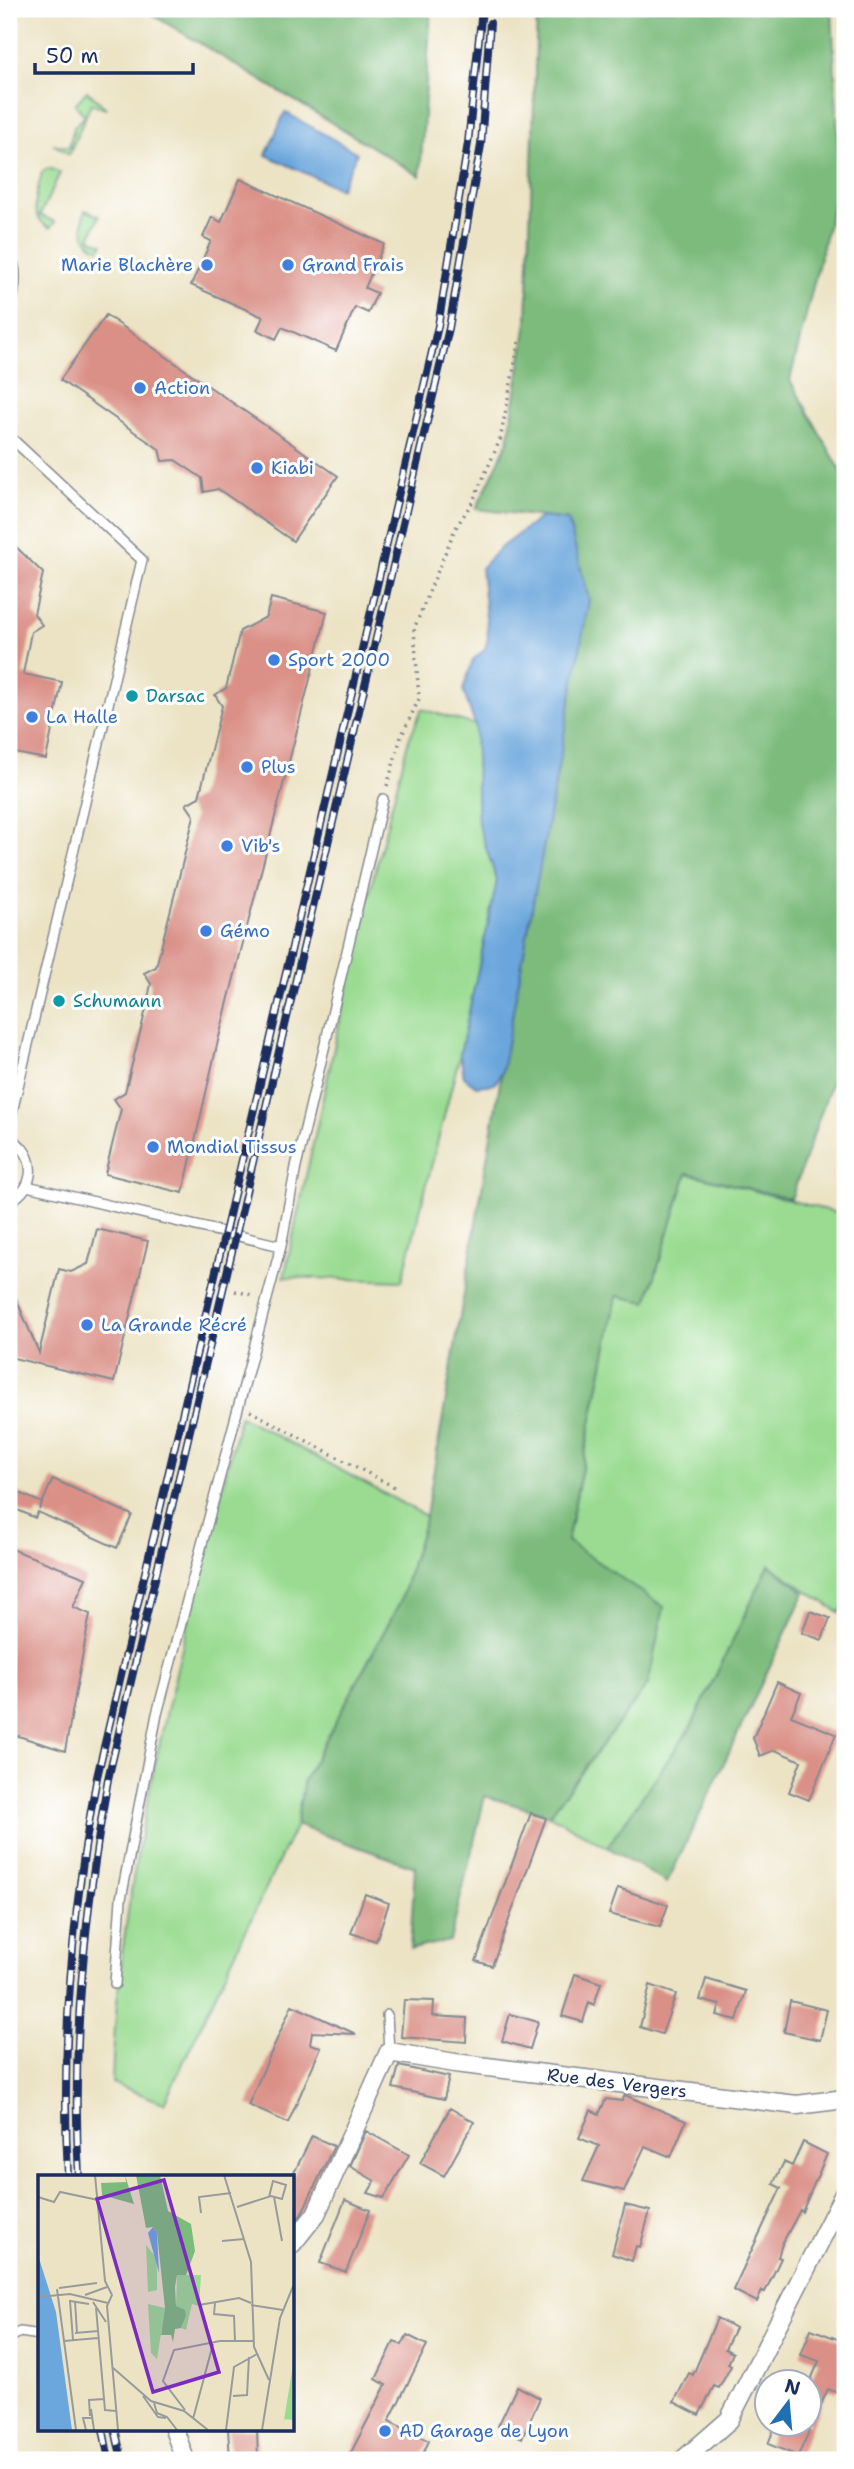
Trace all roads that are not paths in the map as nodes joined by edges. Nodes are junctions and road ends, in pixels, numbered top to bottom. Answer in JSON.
{"nodes":[{"id":1,"x":9,"y":255,"type":"edge"},
{"id":2,"x":9,"y":317,"type":"edge"},
{"id":3,"x":9,"y":436,"type":"edge"},
{"id":4,"x":383,"y":799,"type":"road end"},
{"id":5,"x":9,"y":1125,"type":"edge"},
{"id":6,"x":9,"y":1138,"type":"edge"},
{"id":7,"x":27,"y":1186,"type":"junction"},
{"id":8,"x":9,"y":1201,"type":"edge"},
{"id":9,"x":281,"y":1246,"type":"junction"},
{"id":10,"x":115,"y":1984,"type":"dead end"},
{"id":11,"x":387,"y":2015,"type":"dead end"},
{"id":12,"x":389,"y":2052,"type":"junction"},
{"id":13,"x":845,"y":2099,"type":"edge"},
{"id":14,"x":845,"y":2192,"type":"edge"},
{"id":15,"x":294,"y":2242,"type":"edge"},
{"id":16,"x":38,"y":2335,"type":"edge"},
{"id":17,"x":9,"y":2338,"type":"edge"},
{"id":18,"x":174,"y":2430,"type":"edge"},
{"id":19,"x":185,"y":2460,"type":"edge"},
{"id":20,"x":683,"y":2460,"type":"edge"}],
"edges":[{"from":1,"to":2,"type":"lane"},
{"from":3,"to":5,"type":"lane"},
{"from":4,"to":9,"type":"lane"},
{"from":6,"to":7,"type":"lane"},
{"from":7,"to":8,"type":"lane"},
{"from":7,"to":9,"type":"lane"},
{"from":9,"to":10,"type":"lane"},
{"from":11,"to":12,"type":"lane"},
{"from":12,"to":13,"type":"street","name":"Rue des Vergers"},
{"from":12,"to":15,"type":"street"},
{"from":14,"to":20,"type":"street"},
{"from":16,"to":17,"type":"lane"},
{"from":18,"to":19,"type":"street"}]}
